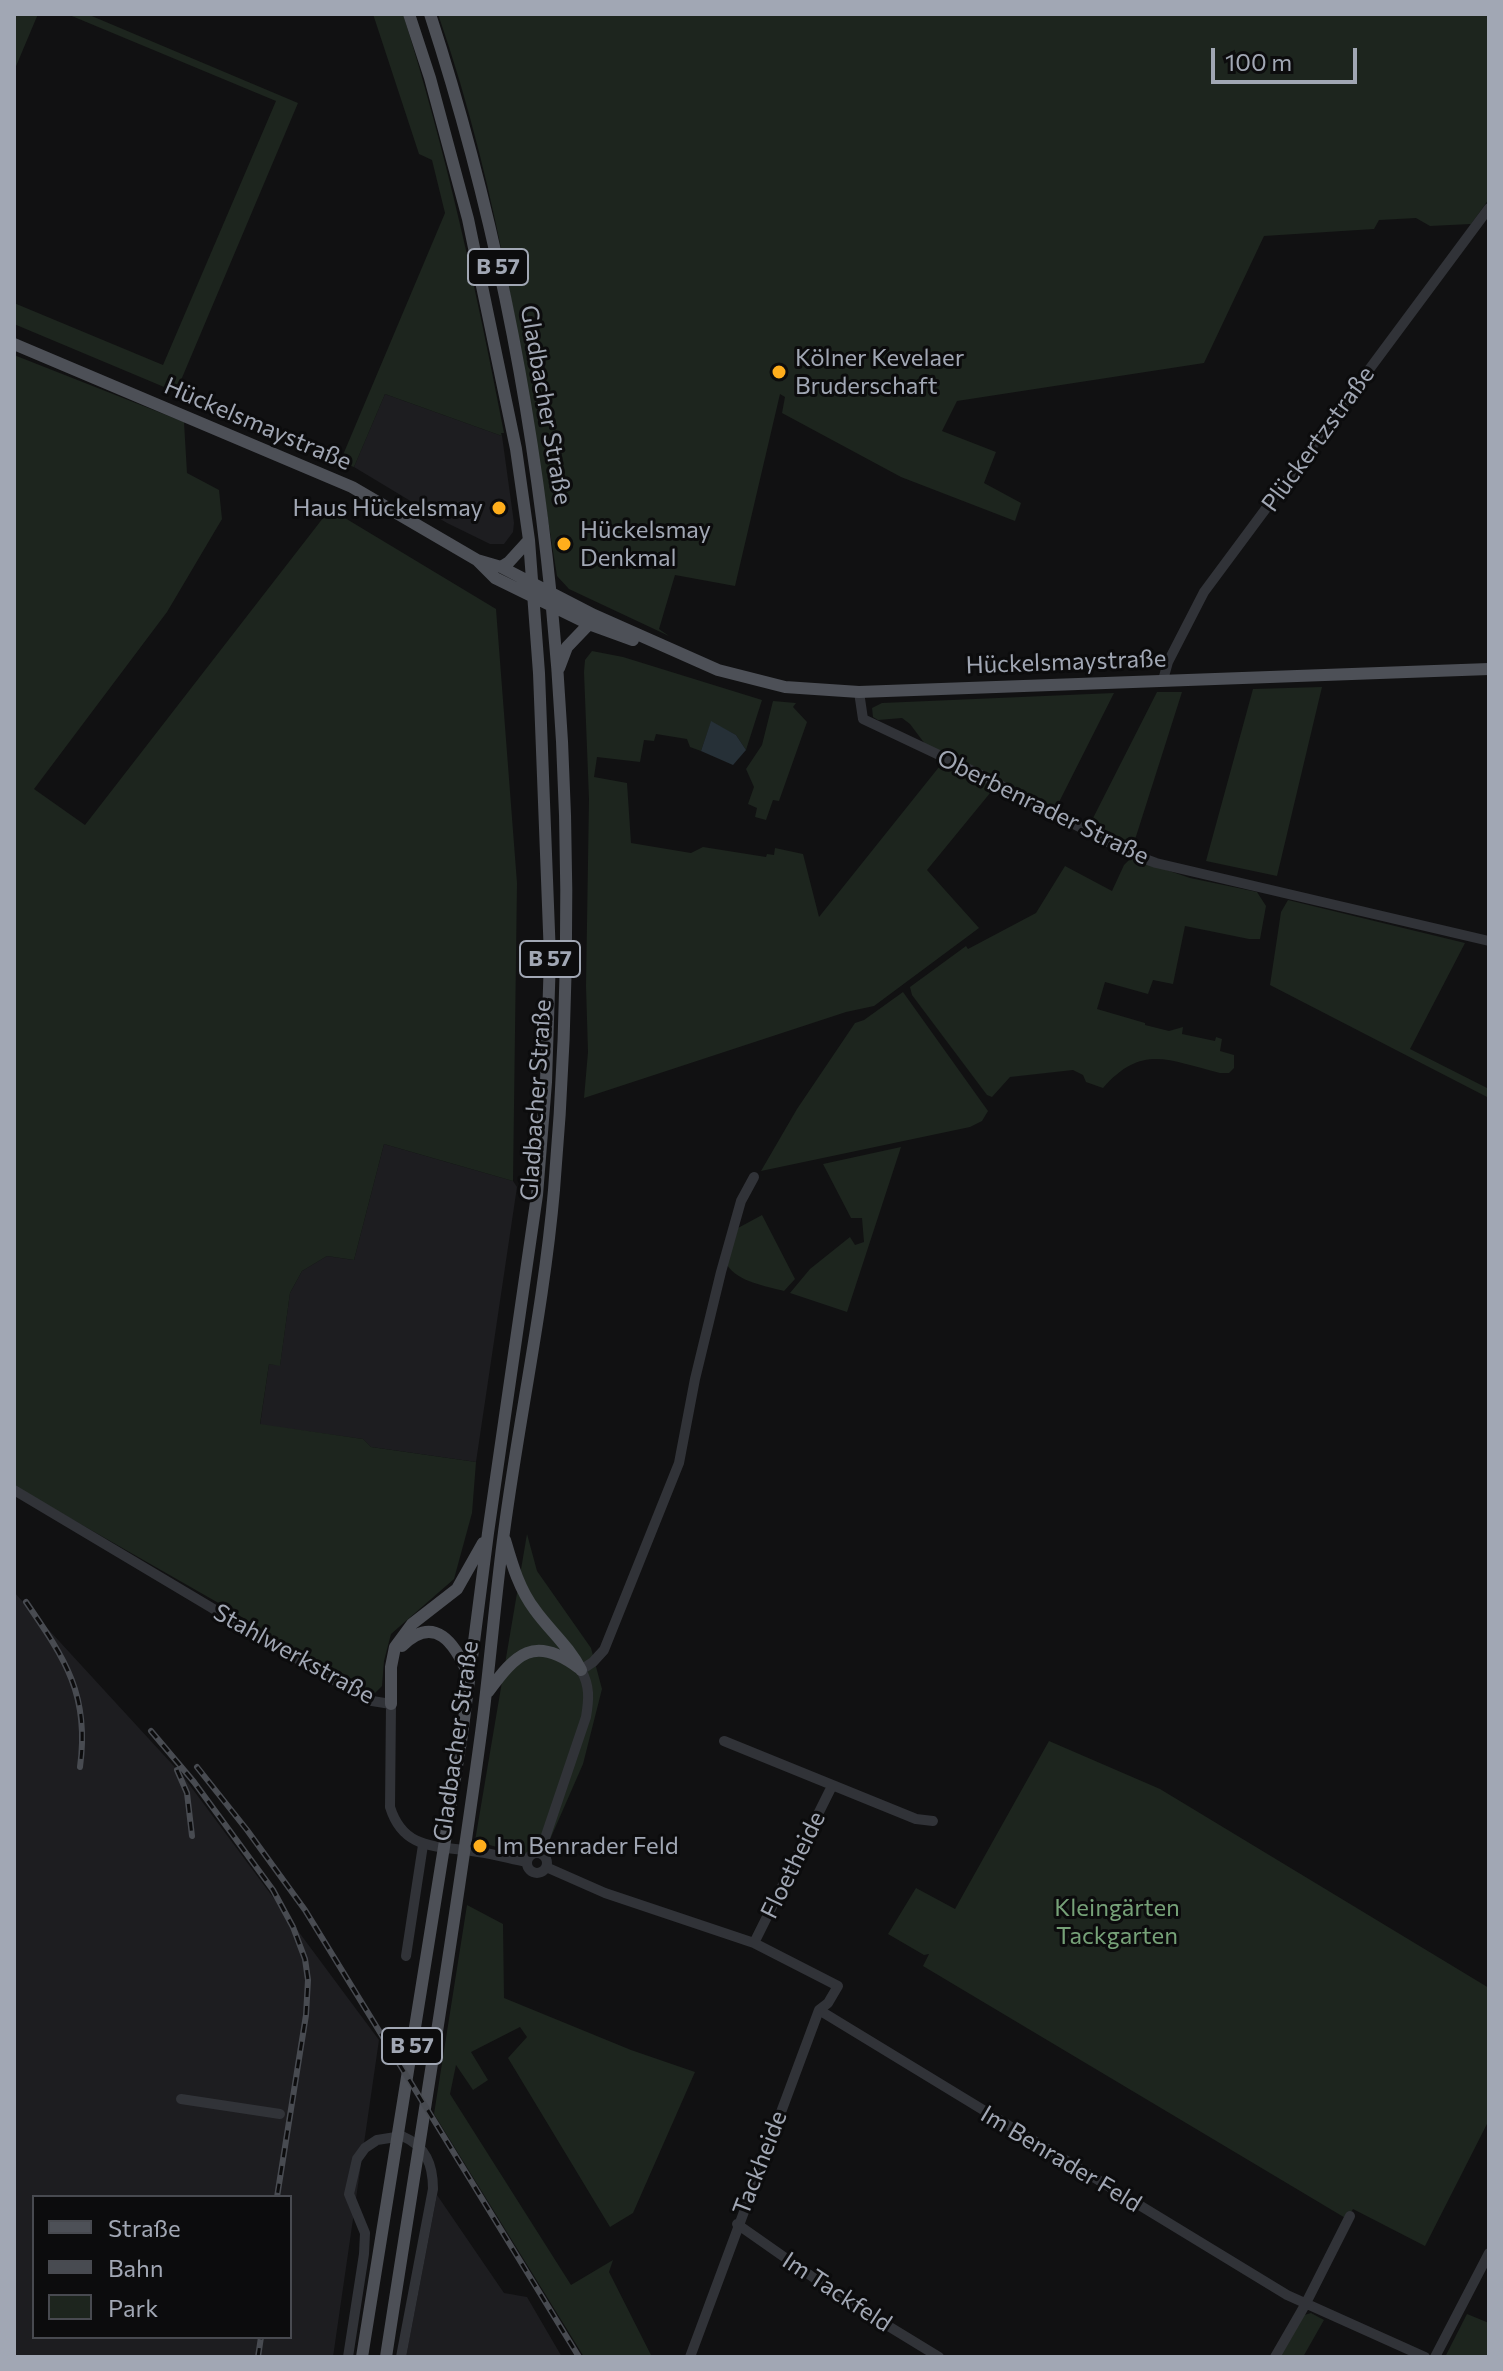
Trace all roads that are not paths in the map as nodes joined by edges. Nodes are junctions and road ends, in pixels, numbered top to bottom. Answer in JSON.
{"nodes":[{"id":1,"x":409,"y":14,"type":"edge"},
{"id":2,"x":430,"y":14,"type":"edge"},
{"id":3,"x":1489,"y":208,"type":"edge"},
{"id":4,"x":14,"y":344,"type":"edge"},
{"id":5,"x":529,"y":540,"type":"junction"},
{"id":6,"x":477,"y":560,"type":"junction"},
{"id":7,"x":501,"y":567,"type":"junction"},
{"id":8,"x":531,"y":582,"type":"junction"},
{"id":9,"x":532,"y":596,"type":"junction"},
{"id":10,"x":551,"y":599,"type":"junction"},
{"id":11,"x":589,"y":624,"type":"junction"},
{"id":12,"x":653,"y":643,"type":"junction"},
{"id":13,"x":1489,"y":669,"type":"edge"},
{"id":14,"x":558,"y":671,"type":"junction"},
{"id":15,"x":1163,"y":680,"type":"junction"},
{"id":16,"x":859,"y":692,"type":"junction"},
{"id":17,"x":1489,"y":941,"type":"edge"},
{"id":18,"x":754,"y":1177,"type":"dead end"},
{"id":19,"x":14,"y":1490,"type":"edge"},
{"id":20,"x":488,"y":1533,"type":"junction"},
{"id":21,"x":503,"y":1536,"type":"junction"},
{"id":22,"x":392,"y":1658,"type":"junction"},
{"id":23,"x":581,"y":1670,"type":"junction"},
{"id":24,"x":470,"y":1677,"type":"junction"},
{"id":25,"x":486,"y":1695,"type":"junction"},
{"id":26,"x":391,"y":1704,"type":"junction"},
{"id":27,"x":724,"y":1741,"type":"dead end"},
{"id":28,"x":832,"y":1786,"type":"junction"},
{"id":29,"x":933,"y":1821,"type":"dead end"},
{"id":30,"x":423,"y":1845,"type":"junction"},
{"id":31,"x":540,"y":1853,"type":"junction"},
{"id":32,"x":527,"y":1862,"type":"junction"},
{"id":33,"x":546,"y":1867,"type":"junction"},
{"id":34,"x":754,"y":1943,"type":"junction"},
{"id":35,"x":406,"y":1956,"type":"dead end"},
{"id":36,"x":819,"y":2010,"type":"junction"},
{"id":37,"x":181,"y":2099,"type":"dead end"},
{"id":38,"x":280,"y":2114,"type":"dead end"},
{"id":39,"x":1350,"y":2216,"type":"dead end"},
{"id":40,"x":737,"y":2224,"type":"junction"},
{"id":41,"x":1489,"y":2253,"type":"edge"},
{"id":42,"x":1305,"y":2305,"type":"junction"},
{"id":43,"x":694,"y":2354,"type":"edge"},
{"id":44,"x":348,"y":2357,"type":"edge"},
{"id":45,"x":362,"y":2357,"type":"edge"},
{"id":46,"x":386,"y":2357,"type":"edge"},
{"id":47,"x":401,"y":2357,"type":"edge"},
{"id":48,"x":939,"y":2357,"type":"edge"},
{"id":49,"x":1275,"y":2357,"type":"edge"},
{"id":50,"x":1425,"y":2357,"type":"edge"},
{"id":51,"x":1435,"y":2357,"type":"edge"}],
"edges":[{"from":1,"to":5,"type":"main road","name":"Gladbacher Straße","number":"B 57"},
{"from":2,"to":10,"type":"main road","name":"Gladbacher Straße","number":"B 57"},
{"from":3,"to":15,"type":"street","name":"Plückertzstraße"},
{"from":4,"to":6,"type":"main road","name":"Hückelsmaystraße"},
{"from":5,"to":7,"type":"main road"},
{"from":5,"to":8,"type":"main road","name":"Gladbacher Straße","number":"B 57"},
{"from":6,"to":7,"type":"main road","name":"Hückelsmaystraße"},
{"from":6,"to":9,"type":"main road","name":"Hückelsmaystraße"},
{"from":7,"to":8,"type":"main road","name":"Hückelsmaystraße"},
{"from":8,"to":9,"type":"main road","name":"Gladbacher Straße","number":"B 57"},
{"from":8,"to":10,"type":"main road","name":"Hückelsmaystraße"},
{"from":9,"to":10,"type":"main road","name":"Hückelsmaystraße"},
{"from":9,"to":20,"type":"main road","name":"Gladbacher Straße","number":"B 57"},
{"from":10,"to":11,"type":"main road","name":"Hückelsmaystraße"},
{"from":10,"to":12,"type":"main road","name":"Hückelsmaystraße"},
{"from":10,"to":14,"type":"main road","name":"Gladbacher Straße","number":"B 57"},
{"from":11,"to":12,"type":"main road","name":"Hückelsmaystraße"},
{"from":11,"to":14,"type":"main road"},
{"from":12,"to":16,"type":"main road","name":"Hückelsmaystraße"},
{"from":13,"to":15,"type":"main road","name":"Hückelsmaystraße"},
{"from":14,"to":21,"type":"main road","name":"Gladbacher Straße","number":"B 57"},
{"from":15,"to":16,"type":"main road","name":"Hückelsmaystraße"},
{"from":16,"to":17,"type":"street","name":"Oberbenrader Straße"},
{"from":18,"to":23,"type":"street"},
{"from":19,"to":26,"type":"street","name":"Stahlwerkstraße"},
{"from":20,"to":22,"type":"main road"},
{"from":20,"to":24,"type":"main road","name":"Gladbacher Straße","number":"B 57"},
{"from":21,"to":23,"type":"main road"},
{"from":21,"to":25,"type":"main road","name":"Gladbacher Straße","number":"B 57"},
{"from":22,"to":24,"type":"main road"},
{"from":22,"to":26,"type":"main road"},
{"from":23,"to":25,"type":"main road"},
{"from":23,"to":31,"type":"street"},
{"from":24,"to":45,"type":"main road","name":"Gladbacher Straße","number":"B 57"},
{"from":25,"to":46,"type":"main road","name":"Gladbacher Straße","number":"B 57"},
{"from":26,"to":30,"type":"street","name":"Stahlwerkstraße"},
{"from":27,"to":28,"type":"street","name":"Floetheide"},
{"from":28,"to":29,"type":"street","name":"Floetheide"},
{"from":28,"to":34,"type":"street","name":"Floetheide"},
{"from":30,"to":32,"type":"street"},
{"from":30,"to":35,"type":"street"},
{"from":31,"to":32,"type":"street"},
{"from":31,"to":33,"type":"street"},
{"from":32,"to":33,"type":"street"},
{"from":33,"to":34,"type":"street"},
{"from":34,"to":36,"type":"street","name":"Tackheide"},
{"from":36,"to":40,"type":"street","name":"Tackheide"},
{"from":36,"to":42,"type":"street","name":"Im Benrader Feld"},
{"from":37,"to":38,"type":"street"},
{"from":39,"to":42,"type":"street"},
{"from":40,"to":43,"type":"street","name":"Tackheide"},
{"from":40,"to":48,"type":"street","name":"Im Tackfeld"},
{"from":41,"to":51,"type":"street"},
{"from":42,"to":49,"type":"street"},
{"from":42,"to":50,"type":"street","name":"Im Benrader Feld"},
{"from":44,"to":47,"type":"street"}]}
